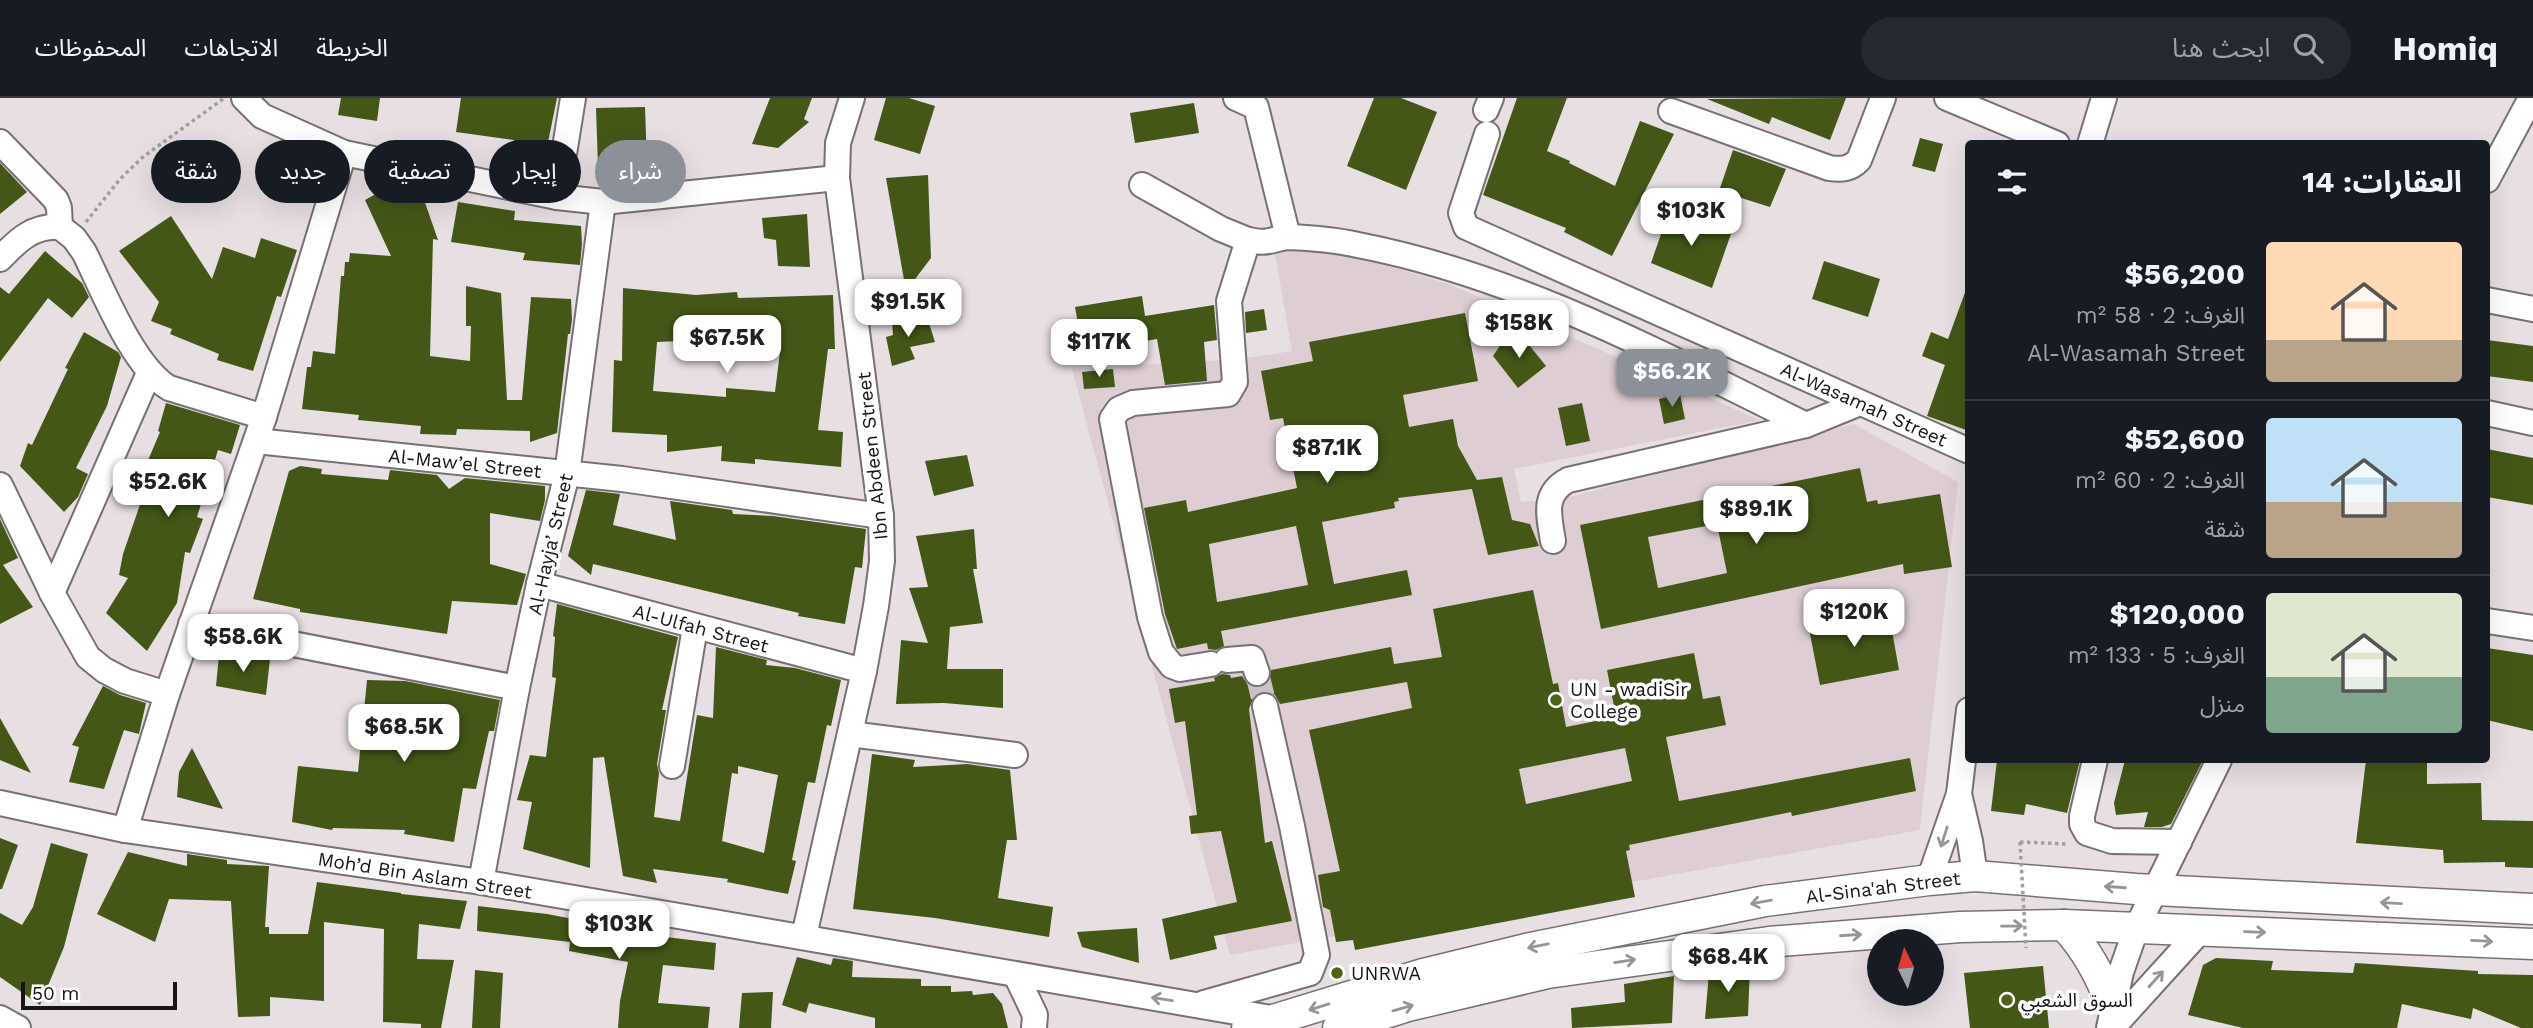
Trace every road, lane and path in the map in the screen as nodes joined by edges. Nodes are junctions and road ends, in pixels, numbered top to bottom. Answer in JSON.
{"nodes":[{"id":1,"x":225,"y":98,"type":"edge"},
{"id":2,"x":244,"y":98,"type":"edge"},
{"id":3,"x":573,"y":98,"type":"edge"},
{"id":4,"x":852,"y":98,"type":"edge"},
{"id":5,"x":1236,"y":98,"type":"edge"},
{"id":6,"x":1883,"y":98,"type":"edge"},
{"id":7,"x":1947,"y":98,"type":"edge"},
{"id":8,"x":2104,"y":98,"type":"edge"},
{"id":9,"x":2531,"y":98,"type":"edge"},
{"id":10,"x":1671,"y":111,"type":"dead end"},
{"id":11,"x":1488,"y":114,"type":"edge"},
{"id":12,"x":315,"y":140,"type":"edge"},
{"id":13,"x":566,"y":140,"type":"edge"},
{"id":14,"x":2047,"y":140,"type":"edge"},
{"id":15,"x":2091,"y":140,"type":"edge"},
{"id":16,"x":0,"y":142,"type":"edge"},
{"id":17,"x":350,"y":154,"type":"edge"},
{"id":18,"x":2490,"y":174,"type":"edge"},
{"id":19,"x":837,"y":178,"type":"junction"},
{"id":20,"x":489,"y":183,"type":"edge"},
{"id":21,"x":1142,"y":185,"type":"dead end"},
{"id":22,"x":686,"y":193,"type":"edge"},
{"id":23,"x":329,"y":203,"type":"edge"},
{"id":24,"x":603,"y":203,"type":"edge"},
{"id":25,"x":67,"y":232,"type":"junction"},
{"id":26,"x":1288,"y":237,"type":"junction"},
{"id":27,"x":1248,"y":240,"type":"junction"},
{"id":28,"x":0,"y":259,"type":"edge"},
{"id":29,"x":2490,"y":301,"type":"edge"},
{"id":30,"x":2533,"y":309,"type":"edge"},
{"id":31,"x":149,"y":373,"type":"junction"},
{"id":32,"x":1860,"y":403,"type":"junction"},
{"id":33,"x":2490,"y":415,"type":"edge"},
{"id":34,"x":264,"y":417,"type":"junction"},
{"id":35,"x":2533,"y":423,"type":"edge"},
{"id":36,"x":1806,"y":425,"type":"junction"},
{"id":37,"x":256,"y":441,"type":"junction"},
{"id":38,"x":1965,"y":448,"type":"edge"},
{"id":39,"x":568,"y":474,"type":"junction"},
{"id":40,"x":0,"y":485,"type":"edge"},
{"id":41,"x":881,"y":516,"type":"junction"},
{"id":42,"x":1553,"y":541,"type":"dead end"},
{"id":43,"x":539,"y":584,"type":"junction"},
{"id":44,"x":52,"y":593,"type":"junction"},
{"id":45,"x":2490,"y":621,"type":"edge"},
{"id":46,"x":191,"y":624,"type":"junction"},
{"id":47,"x":695,"y":627,"type":"junction"},
{"id":48,"x":2533,"y":628,"type":"edge"},
{"id":49,"x":864,"y":671,"type":"junction"},
{"id":50,"x":1256,"y":673,"type":"dead end"},
{"id":51,"x":517,"y":688,"type":"junction"},
{"id":52,"x":167,"y":694,"type":"junction"},
{"id":53,"x":1265,"y":706,"type":"tunnel mouth"},
{"id":54,"x":850,"y":734,"type":"junction"},
{"id":55,"x":1965,"y":744,"type":"edge"},
{"id":56,"x":1015,"y":755,"type":"dead end"},
{"id":57,"x":2094,"y":763,"type":"edge"},
{"id":58,"x":2218,"y":763,"type":"edge"},
{"id":59,"x":672,"y":766,"type":"dead end"},
{"id":60,"x":1959,"y":794,"type":"junction"},
{"id":61,"x":0,"y":803,"type":"edge"},
{"id":62,"x":125,"y":830,"type":"junction"},
{"id":63,"x":2179,"y":842,"type":"junction"},
{"id":64,"x":2071,"y":845,"type":"dead end"},
{"id":65,"x":1975,"y":876,"type":"junction"},
{"id":66,"x":1929,"y":880,"type":"junction"},
{"id":67,"x":481,"y":883,"type":"junction"},
{"id":68,"x":2155,"y":889,"type":"junction"},
{"id":69,"x":2533,"y":909,"type":"edge"},
{"id":70,"x":2064,"y":925,"type":"junction"},
{"id":71,"x":2136,"y":929,"type":"junction"},
{"id":72,"x":2201,"y":930,"type":"junction"},
{"id":73,"x":804,"y":936,"type":"junction"},
{"id":74,"x":2533,"y":944,"type":"edge"},
{"id":75,"x":2026,"y":948,"type":"dead end"},
{"id":76,"x":1016,"y":975,"type":"junction"},
{"id":77,"x":1196,"y":1005,"type":"junction"},
{"id":78,"x":0,"y":1018,"type":"edge"},
{"id":79,"x":1277,"y":1019,"type":"junction"},
{"id":80,"x":2111,"y":1021,"type":"edge"},
{"id":81,"x":18,"y":1028,"type":"edge"},
{"id":82,"x":1034,"y":1028,"type":"edge"},
{"id":83,"x":1247,"y":1028,"type":"edge"},
{"id":84,"x":1338,"y":1028,"type":"edge"}],
"edges":[{"from":1,"to":25,"type":"path"},
{"from":2,"to":12,"type":"street"},
{"from":3,"to":13,"type":"street"},
{"from":4,"to":19,"type":"street","name":"Ibn Abdeen Street"},
{"from":5,"to":26,"type":"street"},
{"from":6,"to":10,"type":"street"},
{"from":7,"to":14,"type":"street"},
{"from":8,"to":15,"type":"street"},
{"from":9,"to":18,"type":"street"},
{"from":11,"to":32,"type":"street","name":"Al-Wasamah Street"},
{"from":16,"to":25,"type":"street"},
{"from":17,"to":20,"type":"street"},
{"from":19,"to":22,"type":"street"},
{"from":19,"to":41,"type":"street","name":"Ibn Abdeen Street"},
{"from":21,"to":27,"type":"street"},
{"from":23,"to":34,"type":"street"},
{"from":24,"to":39,"type":"street","name":"Al-Hayja’ Street"},
{"from":25,"to":28,"type":"street"},
{"from":25,"to":31,"type":"street"},
{"from":26,"to":27,"type":"street"},
{"from":26,"to":36,"type":"street"},
{"from":27,"to":50,"type":"street"},
{"from":29,"to":30,"type":"street"},
{"from":31,"to":34,"type":"street"},
{"from":31,"to":44,"type":"street"},
{"from":32,"to":36,"type":"street"},
{"from":32,"to":38,"type":"street","name":"Al-Wasamah Street"},
{"from":33,"to":35,"type":"street"},
{"from":34,"to":37,"type":"street"},
{"from":36,"to":42,"type":"street"},
{"from":37,"to":39,"type":"street","name":"Al-Maw’el Street"},
{"from":37,"to":46,"type":"street"},
{"from":39,"to":41,"type":"street","name":"Al-Maw’el Street"},
{"from":39,"to":43,"type":"street","name":"Al-Hayja’ Street"},
{"from":40,"to":44,"type":"street"},
{"from":41,"to":49,"type":"street","name":"Ibn Abdeen Street"},
{"from":43,"to":47,"type":"street","name":"Al-Ulfah Street"},
{"from":43,"to":51,"type":"street","name":"Al-Hayja’ Street"},
{"from":44,"to":52,"type":"street"},
{"from":45,"to":48,"type":"street"},
{"from":46,"to":51,"type":"street"},
{"from":46,"to":52,"type":"street"},
{"from":47,"to":49,"type":"street","name":"Al-Ulfah Street"},
{"from":47,"to":59,"type":"street"},
{"from":49,"to":54,"type":"street","name":"Ibn Abdeen Street"},
{"from":51,"to":67,"type":"street","name":"Al-Hayja’ Street"},
{"from":52,"to":62,"type":"street"},
{"from":53,"to":77,"type":"street"},
{"from":54,"to":56,"type":"street"},
{"from":54,"to":73,"type":"street","name":"Ibn Abdeen Street"},
{"from":55,"to":60,"type":"street"},
{"from":57,"to":63,"type":"street"},
{"from":58,"to":63,"type":"street"},
{"from":60,"to":65,"type":"street"},
{"from":60,"to":66,"type":"street","one_way":true},
{"from":61,"to":62,"type":"street","name":"Moh’d Bin Aslam Street"},
{"from":62,"to":67,"type":"street","name":"Moh’d Bin Aslam Street"},
{"from":63,"to":68,"type":"street"},
{"from":64,"to":75,"type":"path","bridge":true},
{"from":65,"to":66,"type":"main road","name":"Al-Sina'ah Street"},
{"from":68,"to":65,"type":"main road","name":"Al-Sina'ah Street","one_way":true},
{"from":66,"to":79,"type":"main road","name":"Al-Sina'ah Street","one_way":true},
{"from":67,"to":73,"type":"street","name":"Moh’d Bin Aslam Street"},
{"from":69,"to":68,"type":"main road","name":"Al-Sina'ah Street","one_way":true},
{"from":68,"to":71,"type":"street"},
{"from":70,"to":71,"type":"main road"},
{"from":70,"to":80,"type":"main road"},
{"from":84,"to":70,"type":"main road","one_way":true},
{"from":71,"to":72,"type":"main road"},
{"from":71,"to":80,"type":"street"},
{"from":72,"to":74,"type":"main road","one_way":true},
{"from":80,"to":72,"type":"street","one_way":true},
{"from":73,"to":76,"type":"street","name":"Moh’d Bin Aslam Street"},
{"from":77,"to":76,"type":"street","name":"Moh’d Bin Aslam Street","one_way":true},
{"from":76,"to":82,"type":"street"},
{"from":77,"to":79,"type":"street","name":"Moh’d Bin Aslam Street"},
{"from":78,"to":81,"type":"street"},
{"from":79,"to":83,"type":"main road","name":"Al-Sina'ah Street"}]}
